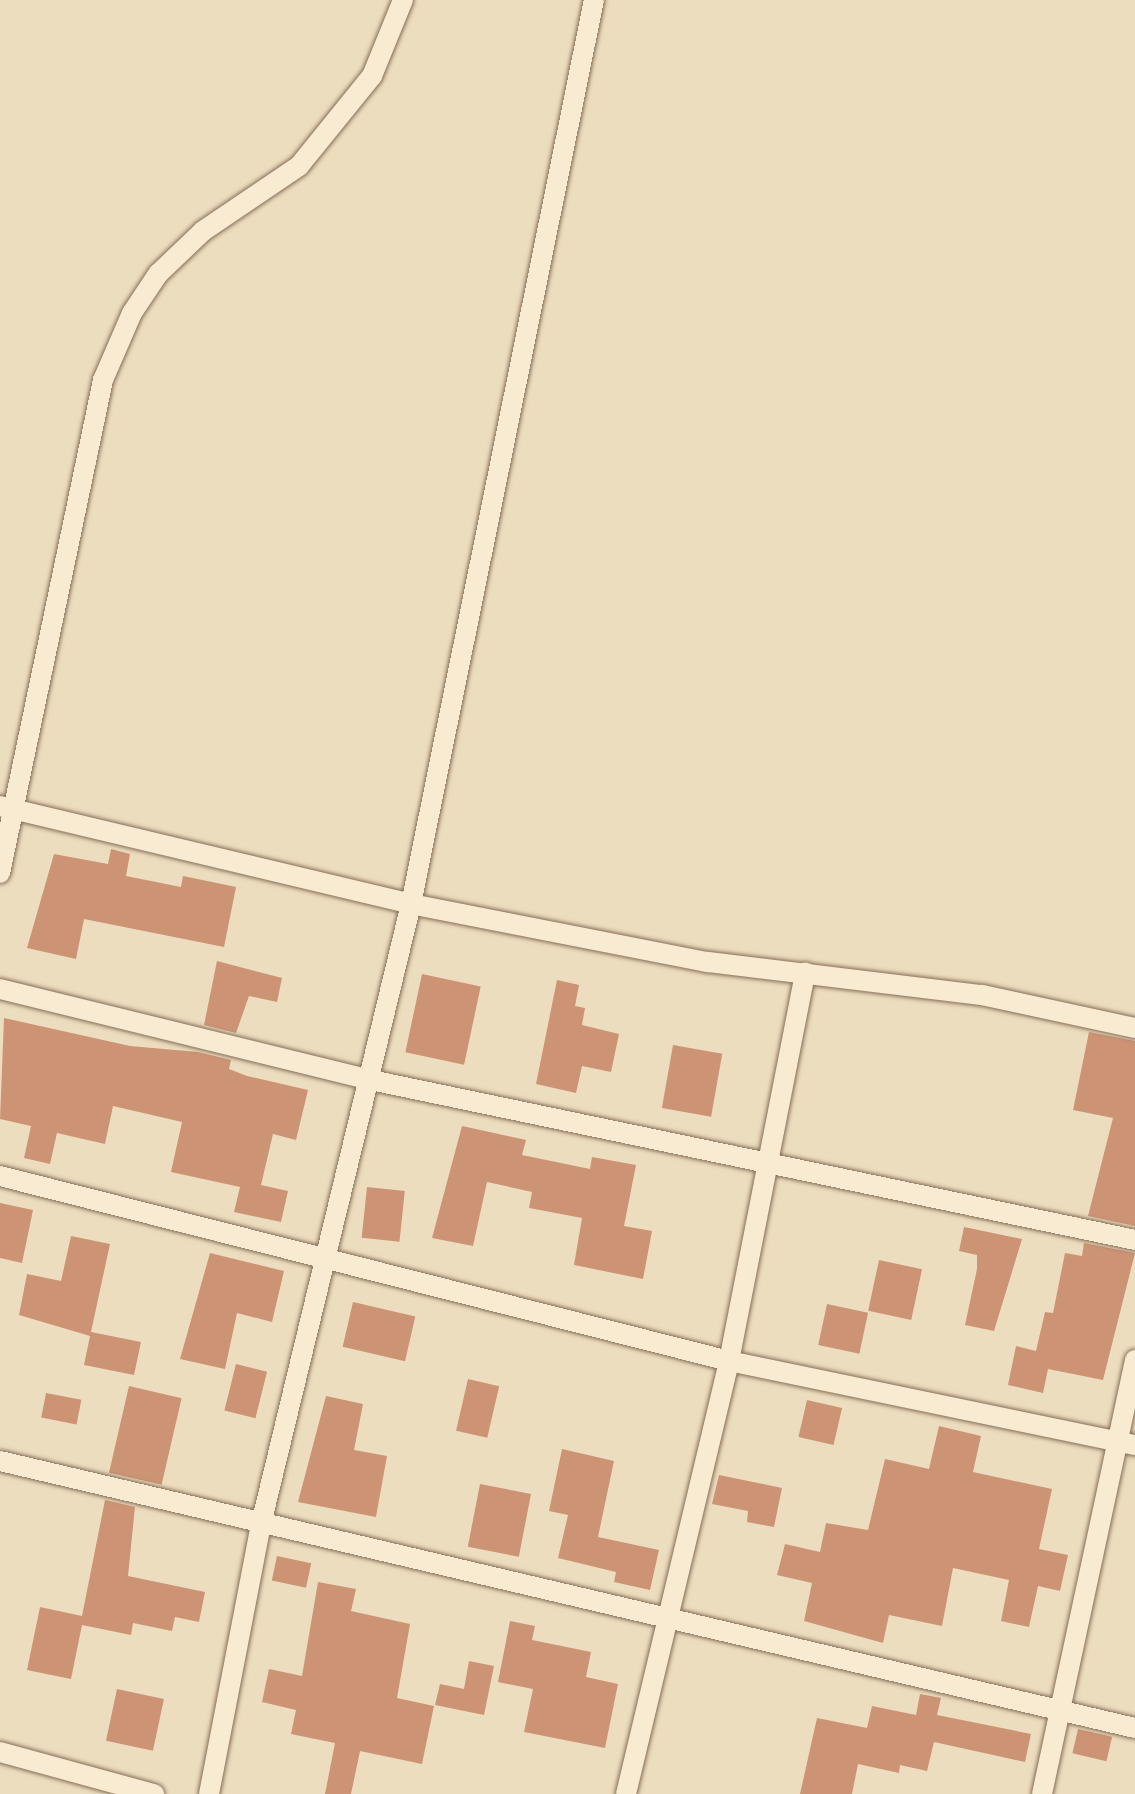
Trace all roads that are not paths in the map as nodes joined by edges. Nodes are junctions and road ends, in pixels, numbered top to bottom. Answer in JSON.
{"nodes":[{"id":1,"x":403,"y":0,"type":"edge"},
{"id":2,"x":594,"y":0,"type":"edge"},
{"id":3,"x":8,"y":808,"type":"edge"},
{"id":4,"x":0,"y":873,"type":"edge"},
{"id":5,"x":412,"y":904,"type":"junction"},
{"id":6,"x":805,"y":972,"type":"junction"},
{"id":7,"x":0,"y":989,"type":"edge"},
{"id":8,"x":1135,"y":1028,"type":"edge"},
{"id":9,"x":366,"y":1078,"type":"junction"},
{"id":10,"x":769,"y":1166,"type":"junction"},
{"id":11,"x":0,"y":1176,"type":"edge"},
{"id":12,"x":1135,"y":1240,"type":"edge"},
{"id":13,"x":326,"y":1260,"type":"junction"},
{"id":14,"x":1135,"y":1360,"type":"edge"},
{"id":15,"x":730,"y":1362,"type":"junction"},
{"id":16,"x":1126,"y":1443,"type":"edge"},
{"id":17,"x":0,"y":1460,"type":"edge"},
{"id":18,"x":260,"y":1524,"type":"junction"},
{"id":19,"x":670,"y":1622,"type":"junction"},
{"id":20,"x":1061,"y":1712,"type":"junction"},
{"id":21,"x":1135,"y":1728,"type":"edge"},
{"id":22,"x":0,"y":1752,"type":"edge"},
{"id":23,"x":154,"y":1794,"type":"edge"},
{"id":24,"x":209,"y":1794,"type":"edge"},
{"id":25,"x":626,"y":1794,"type":"edge"},
{"id":26,"x":1042,"y":1794,"type":"edge"}],
"edges":[{"from":1,"to":3,"type":"street"},
{"from":2,"to":5,"type":"street"},
{"from":3,"to":4,"type":"street"},
{"from":3,"to":5,"type":"street"},
{"from":5,"to":6,"type":"street"},
{"from":5,"to":9,"type":"street"},
{"from":6,"to":8,"type":"street"},
{"from":6,"to":10,"type":"street"},
{"from":7,"to":9,"type":"street"},
{"from":9,"to":10,"type":"street"},
{"from":9,"to":13,"type":"street"},
{"from":10,"to":12,"type":"street"},
{"from":10,"to":15,"type":"street"},
{"from":11,"to":13,"type":"street"},
{"from":13,"to":15,"type":"street"},
{"from":13,"to":18,"type":"street"},
{"from":14,"to":16,"type":"street"},
{"from":15,"to":16,"type":"street"},
{"from":15,"to":19,"type":"street"},
{"from":16,"to":20,"type":"street"},
{"from":17,"to":18,"type":"street"},
{"from":18,"to":19,"type":"street"},
{"from":18,"to":24,"type":"street"},
{"from":19,"to":20,"type":"street"},
{"from":19,"to":25,"type":"street"},
{"from":20,"to":21,"type":"street"},
{"from":20,"to":26,"type":"street"},
{"from":22,"to":23,"type":"street"}]}
